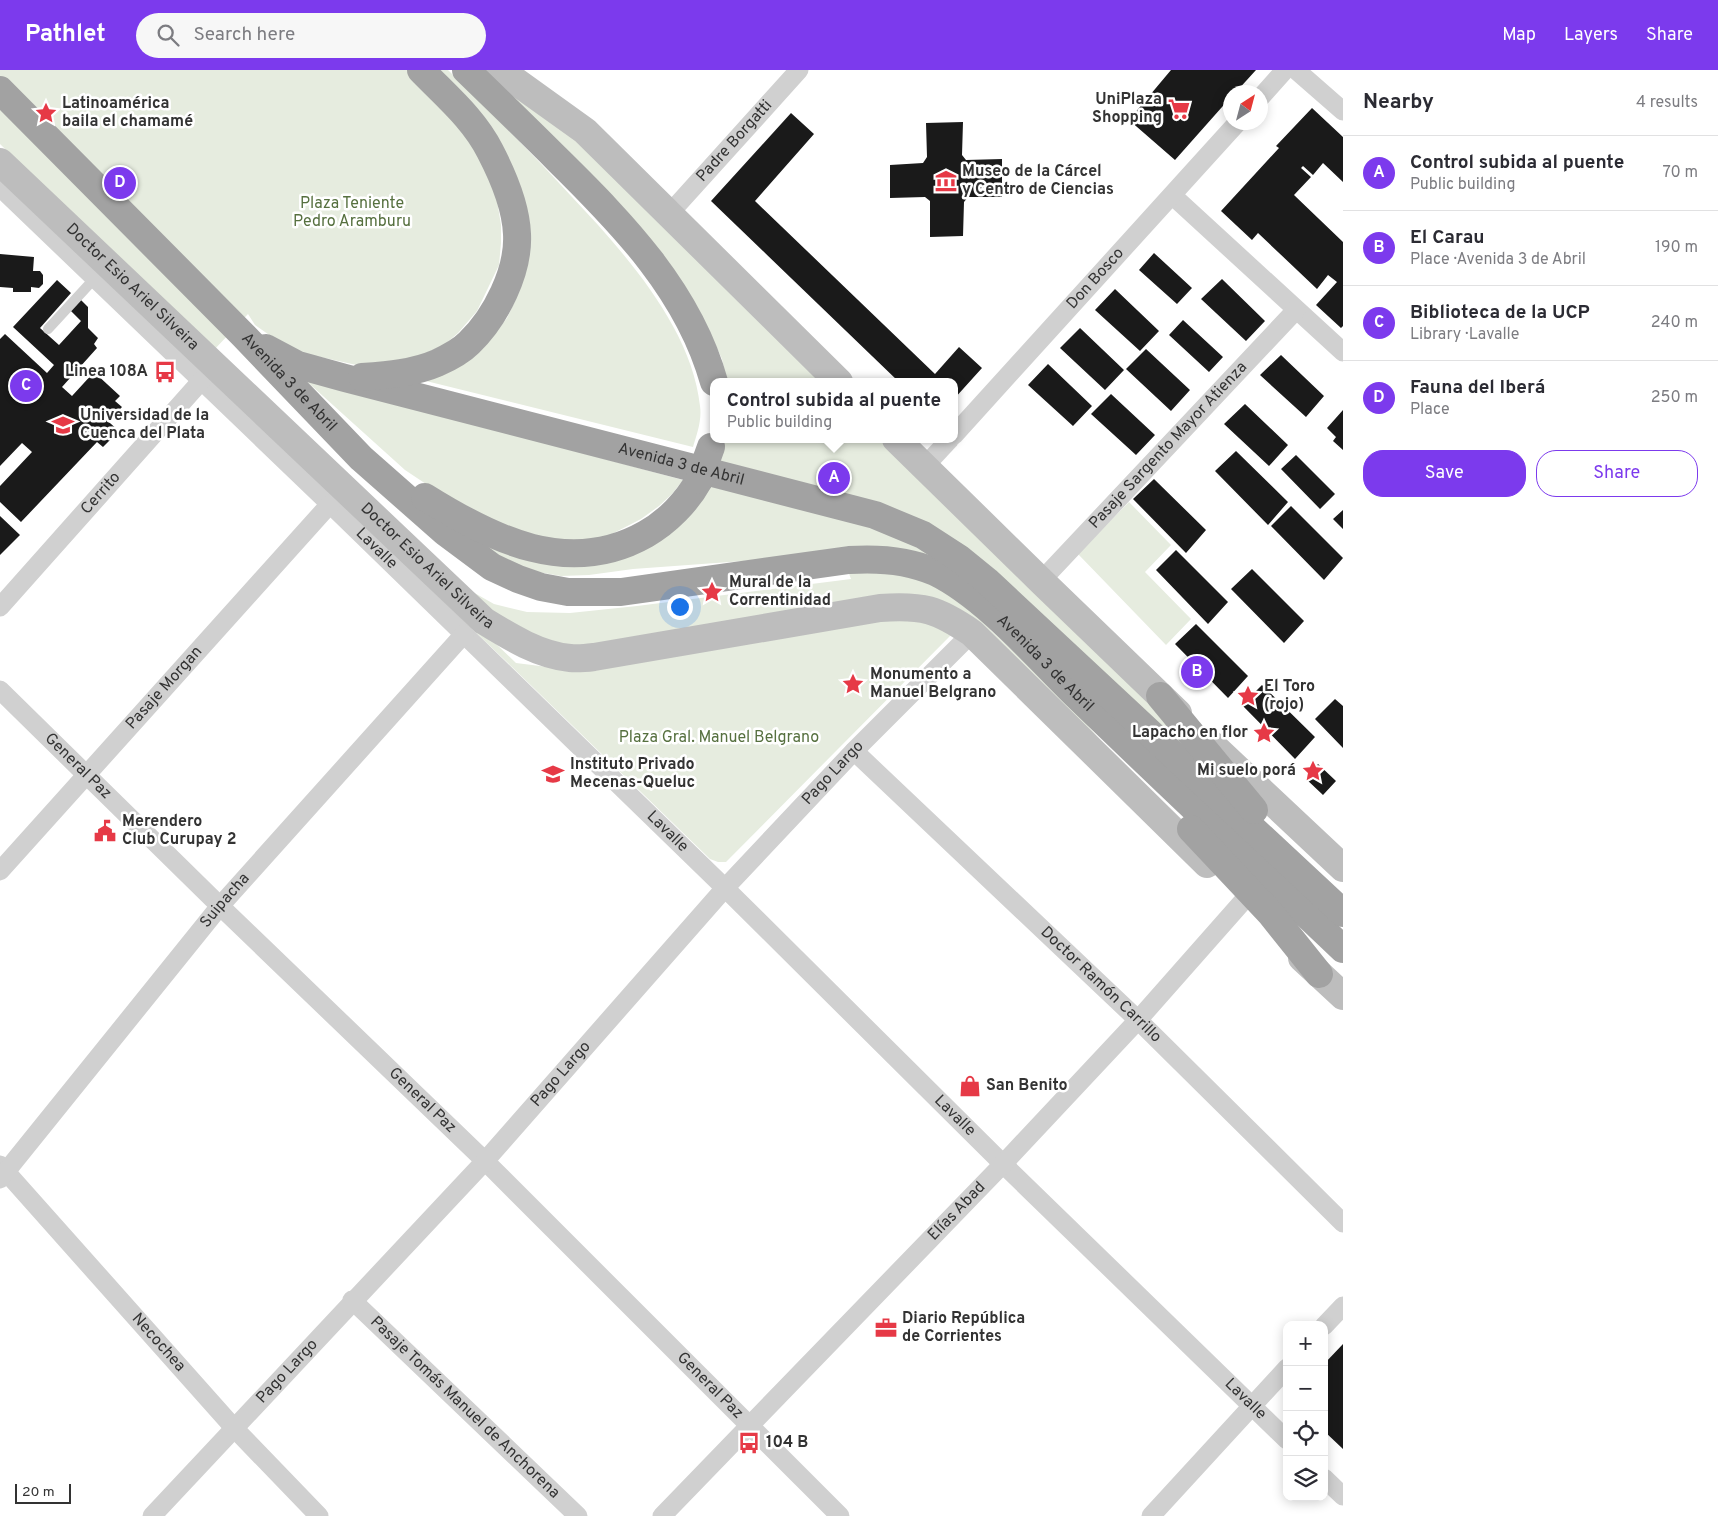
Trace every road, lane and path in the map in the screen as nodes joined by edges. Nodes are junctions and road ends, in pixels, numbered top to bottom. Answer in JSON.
{"nodes":[{"id":1,"x":421,"y":70,"type":"edge"},
{"id":2,"x":466,"y":70,"type":"edge"},
{"id":3,"x":500,"y":70,"type":"edge"},
{"id":4,"x":799,"y":70,"type":"edge"},
{"id":5,"x":1285,"y":70,"type":"edge"},
{"id":6,"x":1296,"y":70,"type":"edge"},
{"id":7,"x":1268,"y":89,"type":"edge"},
{"id":8,"x":0,"y":90,"type":"edge"},
{"id":9,"x":1343,"y":111,"type":"edge"},
{"id":10,"x":1231,"y":130,"type":"edge"},
{"id":11,"x":0,"y":162,"type":"edge"},
{"id":12,"x":0,"y":187,"type":"edge"},
{"id":13,"x":1173,"y":196,"type":"junction"},
{"id":14,"x":669,"y":214,"type":"junction"},
{"id":15,"x":95,"y":278,"type":"junction"},
{"id":16,"x":1296,"y":310,"type":"junction"},
{"id":17,"x":48,"y":329,"type":"dead end"},
{"id":18,"x":239,"y":332,"type":"junction"},
{"id":19,"x":1343,"y":352,"type":"edge"},
{"id":20,"x":345,"y":378,"type":"junction"},
{"id":21,"x":713,"y":378,"type":"edge"},
{"id":22,"x":835,"y":378,"type":"edge"},
{"id":23,"x":202,"y":380,"type":"junction"},
{"id":24,"x":958,"y":431,"type":"edge"},
{"id":25,"x":712,"y":443,"type":"edge"},
{"id":26,"x":900,"y":443,"type":"edge"},
{"id":27,"x":946,"y":443,"type":"edge"},
{"id":28,"x":361,"y":458,"type":"junction"},
{"id":29,"x":924,"y":467,"type":"junction"},
{"id":30,"x":330,"y":504,"type":"junction"},
{"id":31,"x":1041,"y":581,"type":"junction"},
{"id":32,"x":0,"y":606,"type":"edge"},
{"id":33,"x":972,"y":633,"type":"junction"},
{"id":34,"x":464,"y":634,"type":"junction"},
{"id":35,"x":0,"y":690,"type":"edge"},
{"id":36,"x":1076,"y":695,"type":"junction"},
{"id":37,"x":1160,"y":696,"type":"junction"},
{"id":38,"x":854,"y":751,"type":"junction"},
{"id":39,"x":87,"y":774,"type":"junction"},
{"id":40,"x":1343,"y":868,"type":"edge"},
{"id":41,"x":0,"y":871,"type":"edge"},
{"id":42,"x":725,"y":888,"type":"junction"},
{"id":43,"x":1244,"y":900,"type":"junction"},
{"id":44,"x":1343,"y":900,"type":"edge"},
{"id":45,"x":220,"y":906,"type":"junction"},
{"id":46,"x":1343,"y":913,"type":"edge"},
{"id":47,"x":1343,"y":949,"type":"edge"},
{"id":48,"x":1319,"y":974,"type":"junction"},
{"id":49,"x":1343,"y":996,"type":"edge"},
{"id":50,"x":1138,"y":1020,"type":"junction"},
{"id":51,"x":484,"y":1161,"type":"junction"},
{"id":52,"x":1003,"y":1164,"type":"junction"},
{"id":53,"x":2,"y":1172,"type":"edge"},
{"id":54,"x":1343,"y":1223,"type":"edge"},
{"id":55,"x":352,"y":1300,"type":"junction"},
{"id":56,"x":1343,"y":1306,"type":"edge"},
{"id":57,"x":1328,"y":1322,"type":"edge"},
{"id":58,"x":1283,"y":1372,"type":"edge"},
{"id":59,"x":1252,"y":1406,"type":"junction"},
{"id":60,"x":750,"y":1426,"type":"junction"},
{"id":61,"x":234,"y":1429,"type":"junction"},
{"id":62,"x":1283,"y":1436,"type":"edge"},
{"id":63,"x":1328,"y":1482,"type":"edge"},
{"id":64,"x":1343,"y":1496,"type":"edge"},
{"id":65,"x":152,"y":1516,"type":"edge"},
{"id":66,"x":319,"y":1516,"type":"edge"},
{"id":67,"x":578,"y":1516,"type":"edge"},
{"id":68,"x":662,"y":1516,"type":"edge"},
{"id":69,"x":840,"y":1516,"type":"edge"},
{"id":70,"x":1151,"y":1516,"type":"edge"}],
"edges":[{"from":1,"to":20,"type":"highway"},
{"from":2,"to":21,"type":"highway"},
{"from":3,"to":14,"type":"main road"},
{"from":4,"to":14,"type":"street","name":"Padre Borgatti"},
{"from":5,"to":7,"type":"street"},
{"from":6,"to":9,"type":"street"},
{"from":8,"to":18,"type":"highway"},
{"from":10,"to":13,"type":"street","name":"Don Bosco"},
{"from":11,"to":33,"type":"main road","name":"Doctor Esio Ariel Silveira"},
{"from":12,"to":15,"type":"street","name":"Lavalle"},
{"from":13,"to":16,"type":"street"},
{"from":13,"to":24,"type":"street","name":"Don Bosco"},
{"from":14,"to":22,"type":"main road"},
{"from":15,"to":17,"type":"lane"},
{"from":15,"to":23,"type":"street","name":"Lavalle"},
{"from":16,"to":19,"type":"street"},
{"from":16,"to":31,"type":"street","name":"Pasaje Sargento Mayor Atienza"},
{"from":18,"to":20,"type":"highway","name":"Avenida 3 de Abril"},
{"from":18,"to":28,"type":"highway","name":"Avenida 3 de Abril"},
{"from":20,"to":46,"type":"highway","name":"Avenida 3 de Abril"},
{"from":23,"to":30,"type":"street","name":"Lavalle"},
{"from":23,"to":32,"type":"street","name":"Cerrito"},
{"from":25,"to":28,"type":"highway","bridge":true},
{"from":26,"to":29,"type":"main road"},
{"from":27,"to":29,"type":"street"},
{"from":28,"to":36,"type":"highway","name":"Avenida 3 de Abril"},
{"from":29,"to":31,"type":"main road"},
{"from":30,"to":34,"type":"street","name":"Lavalle"},
{"from":30,"to":39,"type":"street","name":"Pasaje Morgan"},
{"from":31,"to":37,"type":"main road"},
{"from":33,"to":38,"type":"street","name":"Pago Largo"},
{"from":33,"to":43,"type":"main road","name":"Avenida 3 de Abril"},
{"from":34,"to":42,"type":"street","name":"Lavalle"},
{"from":34,"to":45,"type":"street","name":"Suipacha"},
{"from":35,"to":39,"type":"street","name":"General Paz"},
{"from":36,"to":47,"type":"highway","name":"Avenida 3 de Abril"},
{"from":36,"to":48,"type":"highway"},
{"from":37,"to":40,"type":"main road"},
{"from":37,"to":44,"type":"highway"},
{"from":38,"to":42,"type":"street","name":"Pago Largo"},
{"from":38,"to":50,"type":"street","name":"Doctor Ramón Carrillo"},
{"from":39,"to":41,"type":"street","name":"Pasaje Morgan"},
{"from":39,"to":45,"type":"street","name":"General Paz"},
{"from":42,"to":51,"type":"street","name":"Pago Largo"},
{"from":42,"to":52,"type":"street","name":"Lavalle"},
{"from":43,"to":48,"type":"main road","name":"Avenida 3 de Abril"},
{"from":43,"to":50,"type":"street","name":"Elías Abad"},
{"from":45,"to":51,"type":"street","name":"General Paz"},
{"from":45,"to":53,"type":"street","name":"Suipacha"},
{"from":48,"to":49,"type":"main road","name":"Avenida 3 de Abril"},
{"from":50,"to":52,"type":"street","name":"Elías Abad"},
{"from":50,"to":54,"type":"street","name":"Doctor Ramón Carrillo"},
{"from":51,"to":55,"type":"street","name":"Pago Largo"},
{"from":51,"to":60,"type":"street","name":"General Paz"},
{"from":52,"to":59,"type":"street","name":"Lavalle"},
{"from":52,"to":60,"type":"street","name":"Elías Abad"},
{"from":53,"to":61,"type":"street","name":"Necochea"},
{"from":55,"to":61,"type":"street","name":"Pago Largo"},
{"from":55,"to":67,"type":"street","name":"Pasaje Tomás Manuel de Anchorena"},
{"from":56,"to":57,"type":"street"},
{"from":58,"to":59,"type":"street"},
{"from":59,"to":62,"type":"street","name":"Lavalle"},
{"from":59,"to":70,"type":"street"},
{"from":60,"to":68,"type":"street","name":"Elías Abad"},
{"from":60,"to":69,"type":"street","name":"General Paz"},
{"from":61,"to":65,"type":"street","name":"Pago Largo"},
{"from":61,"to":66,"type":"street","name":"Necochea"},
{"from":63,"to":64,"type":"street"}]}
